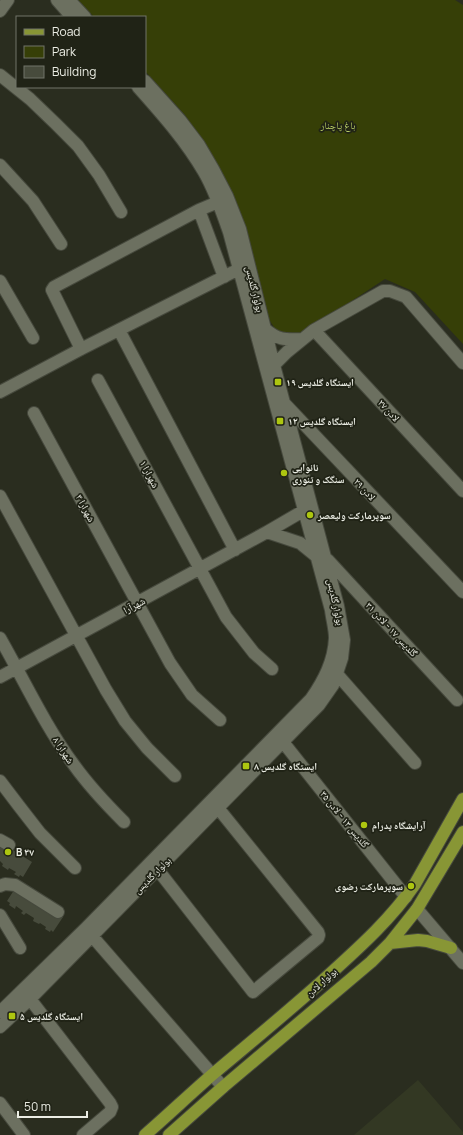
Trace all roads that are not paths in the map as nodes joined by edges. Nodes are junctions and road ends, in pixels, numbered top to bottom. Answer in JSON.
{"nodes":[{"id":1,"x":8,"y":0,"type":"edge"},
{"id":2,"x":57,"y":0,"type":"edge"},
{"id":3,"x":69,"y":0,"type":"edge"},
{"id":4,"x":0,"y":11,"type":"edge"},
{"id":5,"x":71,"y":16,"type":"edge"},
{"id":6,"x":84,"y":16,"type":"edge"},
{"id":7,"x":0,"y":75,"type":"edge"},
{"id":8,"x":146,"y":82,"type":"edge"},
{"id":9,"x":16,"y":88,"type":"edge"},
{"id":10,"x":16,"y":88,"type":"edge"},
{"id":11,"x":139,"y":88,"type":"edge"},
{"id":12,"x":0,"y":165,"type":"edge"},
{"id":13,"x":218,"y":202,"type":"junction"},
{"id":14,"x":199,"y":210,"type":"junction"},
{"id":15,"x":121,"y":212,"type":"dead end"},
{"id":16,"x":61,"y":244,"type":"dead end"},
{"id":17,"x":239,"y":269,"type":"junction"},
{"id":18,"x":224,"y":277,"type":"junction"},
{"id":19,"x":0,"y":281,"type":"edge"},
{"id":20,"x":264,"y":328,"type":"junction"},
{"id":21,"x":119,"y":330,"type":"junction"},
{"id":22,"x":314,"y":330,"type":"junction"},
{"id":23,"x":32,"y":338,"type":"dead end"},
{"id":24,"x":302,"y":339,"type":"junction"},
{"id":25,"x":80,"y":349,"type":"junction"},
{"id":26,"x":463,"y":362,"type":"edge"},
{"id":27,"x":274,"y":365,"type":"junction"},
{"id":28,"x":98,"y":380,"type":"dead end"},
{"id":29,"x":0,"y":392,"type":"edge"},
{"id":30,"x":284,"y":404,"type":"junction"},
{"id":31,"x":34,"y":413,"type":"dead end"},
{"id":32,"x":463,"y":491,"type":"edge"},
{"id":33,"x":0,"y":496,"type":"edge"},
{"id":34,"x":308,"y":510,"type":"junction"},
{"id":35,"x":267,"y":532,"type":"junction"},
{"id":36,"x":235,"y":550,"type":"junction"},
{"id":37,"x":321,"y":558,"type":"junction"},
{"id":38,"x":201,"y":568,"type":"junction"},
{"id":39,"x":463,"y":592,"type":"edge"},
{"id":40,"x":137,"y":603,"type":"junction"},
{"id":41,"x":77,"y":635,"type":"junction"},
{"id":42,"x":0,"y":638,"type":"edge"},
{"id":43,"x":17,"y":668,"type":"junction"},
{"id":44,"x":272,"y":669,"type":"dead end"},
{"id":45,"x":338,"y":674,"type":"junction"},
{"id":46,"x":0,"y":677,"type":"edge"},
{"id":47,"x":457,"y":700,"type":"dead end"},
{"id":48,"x":220,"y":720,"type":"dead end"},
{"id":49,"x":283,"y":742,"type":"junction"},
{"id":50,"x":415,"y":763,"type":"dead end"},
{"id":51,"x":175,"y":776,"type":"dead end"},
{"id":52,"x":0,"y":780,"type":"edge"},
{"id":53,"x":463,"y":799,"type":"edge"},
{"id":54,"x":218,"y":808,"type":"junction"},
{"id":55,"x":124,"y":822,"type":"dead end"},
{"id":56,"x":463,"y":832,"type":"edge"},
{"id":57,"x":75,"y":868,"type":"dead end"},
{"id":58,"x":158,"y":870,"type":"junction"},
{"id":59,"x":0,"y":886,"type":"edge"},
{"id":60,"x":406,"y":897,"type":"junction"},
{"id":61,"x":418,"y":909,"type":"junction"},
{"id":62,"x":58,"y":912,"type":"dead end"},
{"id":63,"x":0,"y":915,"type":"edge"},
{"id":64,"x":89,"y":931,"type":"junction"},
{"id":65,"x":4,"y":933,"type":"edge"},
{"id":66,"x":390,"y":943,"type":"junction"},
{"id":67,"x":20,"y":948,"type":"dead end"},
{"id":68,"x":450,"y":948,"type":"junction"},
{"id":69,"x":463,"y":963,"type":"edge"},
{"id":70,"x":30,"y":999,"type":"junction"},
{"id":71,"x":0,"y":1012,"type":"edge"},
{"id":72,"x":0,"y":1027,"type":"edge"},
{"id":73,"x":213,"y":1074,"type":"junction"},
{"id":74,"x":223,"y":1087,"type":"junction"},
{"id":75,"x":0,"y":1103,"type":"edge"},
{"id":76,"x":24,"y":1135,"type":"edge"},
{"id":77,"x":83,"y":1135,"type":"edge"},
{"id":78,"x":145,"y":1135,"type":"edge"},
{"id":79,"x":170,"y":1135,"type":"edge"}],
"edges":[{"from":1,"to":4,"type":"street"},
{"from":2,"to":5,"type":"street"},
{"from":3,"to":6,"type":"street"},
{"from":7,"to":10,"type":"street"},
{"from":8,"to":20,"type":"street","name":"بولوار گلدیس"},
{"from":9,"to":15,"type":"street"},
{"from":11,"to":13,"type":"street","name":"بولوار گلدیس"},
{"from":12,"to":16,"type":"street"},
{"from":13,"to":14,"type":"street"},
{"from":13,"to":17,"type":"street","name":"بولوار گلدیس"},
{"from":14,"to":18,"type":"street"},
{"from":14,"to":25,"type":"street"},
{"from":17,"to":18,"type":"street"},
{"from":17,"to":34,"type":"street","name":"بولوار گلدیس"},
{"from":18,"to":21,"type":"street"},
{"from":19,"to":23,"type":"street"},
{"from":20,"to":24,"type":"street"},
{"from":20,"to":27,"type":"street","name":"بولوار گلدیس"},
{"from":21,"to":25,"type":"street"},
{"from":21,"to":36,"type":"street"},
{"from":22,"to":24,"type":"street"},
{"from":22,"to":26,"type":"street"},
{"from":22,"to":32,"type":"street","name":"لادن ۲۷"},
{"from":24,"to":27,"type":"street"},
{"from":25,"to":29,"type":"street"},
{"from":27,"to":30,"type":"street","name":"بولوار گلدیس"},
{"from":28,"to":38,"type":"street","name":"شهرارا ۱"},
{"from":30,"to":34,"type":"street","name":"بولوار گلدیس"},
{"from":30,"to":39,"type":"street","name":"لادن ۲۹"},
{"from":31,"to":40,"type":"street","name":"شهرارا ۳"},
{"from":33,"to":41,"type":"street"},
{"from":34,"to":35,"type":"street","name":"شهرآرا"},
{"from":34,"to":37,"type":"street","name":"بولوار گلدیس"},
{"from":35,"to":36,"type":"street","name":"شهرآرا"},
{"from":35,"to":37,"type":"street","name":"گلدیس ۱۷ - لادن ۳۱"},
{"from":36,"to":38,"type":"street","name":"شهرآرا"},
{"from":37,"to":45,"type":"street","name":"بولوار گلدیس"},
{"from":37,"to":47,"type":"street","name":"گلدیس ۱۷ - لادن ۳۱"},
{"from":37,"to":64,"type":"street","name":"بولوار گلدیس"},
{"from":38,"to":40,"type":"street","name":"شهرآرا"},
{"from":38,"to":44,"type":"street","name":"شهرارا ۱"},
{"from":40,"to":41,"type":"street","name":"شهرآرا"},
{"from":40,"to":48,"type":"street","name":"شهرارا ۳"},
{"from":41,"to":43,"type":"street","name":"شهرآرا"},
{"from":41,"to":51,"type":"street"},
{"from":42,"to":43,"type":"street","name":"شهرارا ۸"},
{"from":43,"to":46,"type":"street","name":"شهرآرا"},
{"from":43,"to":55,"type":"street","name":"شهرارا ۸"},
{"from":45,"to":49,"type":"street","name":"بولوار گلدیس"},
{"from":45,"to":50,"type":"street"},
{"from":49,"to":54,"type":"street","name":"بولوار گلدیس"},
{"from":49,"to":60,"type":"street","name":"گلدیس ۱۳ - لادن ۳۵"},
{"from":52,"to":57,"type":"street"},
{"from":53,"to":60,"type":"main road","name":"بولوار لادن"},
{"from":54,"to":58,"type":"street","name":"بولوار گلدیس"},
{"from":54,"to":58,"type":"street"},
{"from":56,"to":61,"type":"main road","name":"بولوار لادن"},
{"from":58,"to":64,"type":"street","name":"بولوار گلدیس"},
{"from":59,"to":62,"type":"street"},
{"from":60,"to":73,"type":"main road","name":"بولوار لادن"},
{"from":61,"to":66,"type":"main road","name":"بولوار لادن"},
{"from":61,"to":68,"type":"street"},
{"from":63,"to":65,"type":"street"},
{"from":64,"to":70,"type":"street","name":"بولوار گلدیس"},
{"from":64,"to":71,"type":"street","name":"بولوار گلدیس"},
{"from":64,"to":73,"type":"street"},
{"from":65,"to":67,"type":"street"},
{"from":66,"to":68,"type":"main road"},
{"from":66,"to":74,"type":"main road","name":"بولوار لادن"},
{"from":68,"to":69,"type":"street"},
{"from":70,"to":72,"type":"street","name":"بولوار گلدیس"},
{"from":70,"to":77,"type":"street"},
{"from":73,"to":74,"type":"street"},
{"from":73,"to":78,"type":"main road","name":"بولوار لادن"},
{"from":74,"to":79,"type":"main road","name":"بولوار لادن"},
{"from":75,"to":76,"type":"street"}]}
